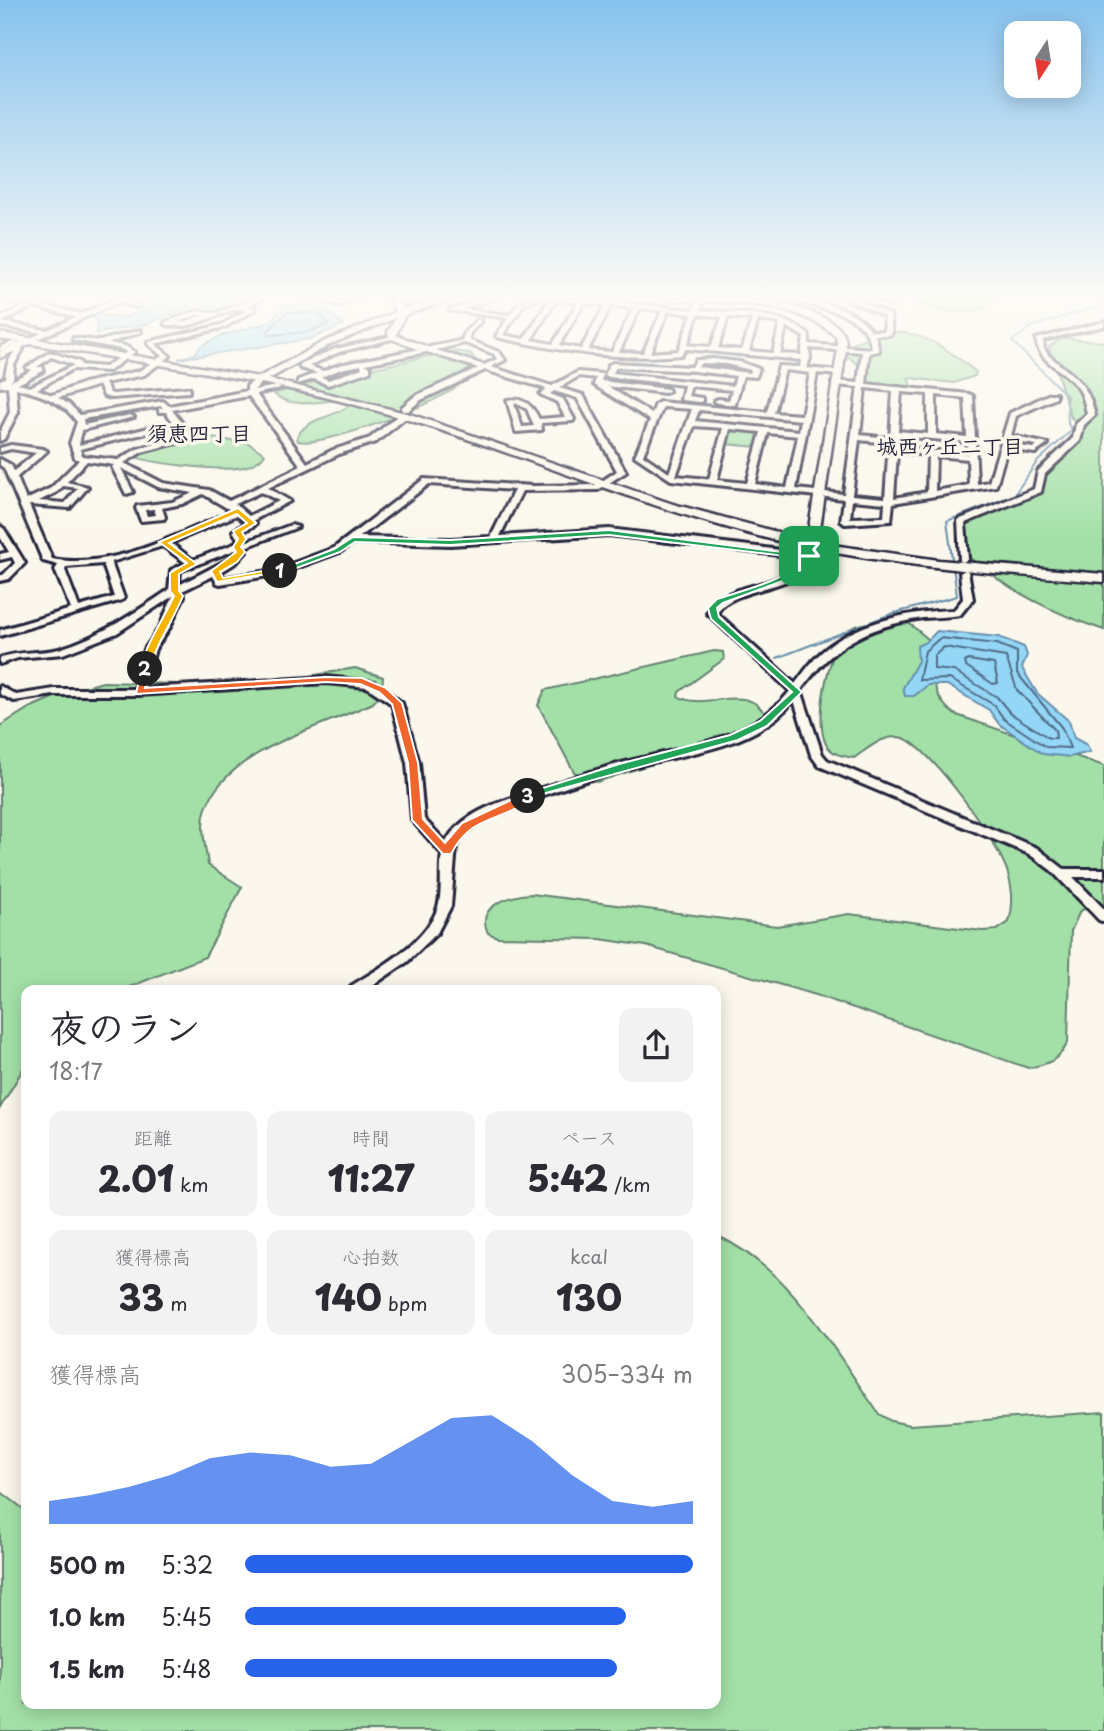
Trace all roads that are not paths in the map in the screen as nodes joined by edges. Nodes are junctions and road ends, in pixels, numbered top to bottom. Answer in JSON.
{"nodes":[{"id":1,"x":837,"y":378,"type":"edge"},
{"id":2,"x":52,"y":379,"type":"edge"},
{"id":3,"x":115,"y":379,"type":"edge"},
{"id":4,"x":246,"y":379,"type":"edge"},
{"id":5,"x":263,"y":379,"type":"edge"},
{"id":6,"x":310,"y":379,"type":"edge"},
{"id":7,"x":319,"y":379,"type":"edge"},
{"id":8,"x":340,"y":379,"type":"edge"},
{"id":9,"x":462,"y":379,"type":"edge"},
{"id":10,"x":520,"y":379,"type":"edge"},
{"id":11,"x":569,"y":379,"type":"edge"},
{"id":12,"x":599,"y":379,"type":"edge"},
{"id":13,"x":641,"y":379,"type":"edge"},
{"id":14,"x":670,"y":379,"type":"edge"},
{"id":15,"x":739,"y":379,"type":"edge"},
{"id":16,"x":779,"y":379,"type":"edge"},
{"id":17,"x":812,"y":379,"type":"edge"},
{"id":18,"x":839,"y":379,"type":"edge"},
{"id":19,"x":863,"y":379,"type":"edge"},
{"id":20,"x":1076,"y":379,"type":"edge"},
{"id":21,"x":259,"y":381,"type":"junction"},
{"id":22,"x":101,"y":382,"type":"junction"},
{"id":23,"x":301,"y":382,"type":"dead end"},
{"id":24,"x":669,"y":382,"type":"junction"},
{"id":25,"x":597,"y":383,"type":"junction"},
{"id":26,"x":688,"y":383,"type":"junction"},
{"id":27,"x":5,"y":384,"type":"edge"},
{"id":28,"x":862,"y":386,"type":"junction"},
{"id":29,"x":276,"y":388,"type":"dead end"},
{"id":30,"x":553,"y":388,"type":"junction"},
{"id":31,"x":736,"y":388,"type":"junction"},
{"id":32,"x":897,"y":389,"type":"junction"},
{"id":33,"x":30,"y":390,"type":"junction"},
{"id":34,"x":186,"y":390,"type":"dead end"},
{"id":35,"x":665,"y":391,"type":"junction"},
{"id":36,"x":932,"y":392,"type":"junction"},
{"id":37,"x":252,"y":394,"type":"junction"},
{"id":38,"x":970,"y":396,"type":"junction"},
{"id":39,"x":1053,"y":396,"type":"dead end"},
{"id":40,"x":983,"y":397,"type":"dead end"},
{"id":41,"x":50,"y":398,"type":"junction"},
{"id":42,"x":660,"y":404,"type":"junction"},
{"id":43,"x":696,"y":408,"type":"junction"},
{"id":44,"x":167,"y":409,"type":"junction"},
{"id":45,"x":405,"y":412,"type":"junction"},
{"id":46,"x":770,"y":415,"type":"junction"},
{"id":47,"x":79,"y":417,"type":"junction"},
{"id":48,"x":804,"y":418,"type":"junction"},
{"id":49,"x":654,"y":419,"type":"junction"},
{"id":50,"x":537,"y":421,"type":"dead end"},
{"id":51,"x":178,"y":423,"type":"junction"},
{"id":52,"x":691,"y":423,"type":"junction"},
{"id":53,"x":727,"y":426,"type":"junction"},
{"id":54,"x":79,"y":428,"type":"junction"},
{"id":55,"x":765,"y":430,"type":"junction"},
{"id":56,"x":802,"y":434,"type":"junction"},
{"id":57,"x":855,"y":437,"type":"junction"},
{"id":58,"x":932,"y":437,"type":"junction"},
{"id":59,"x":0,"y":439,"type":"edge"},
{"id":60,"x":971,"y":440,"type":"junction"},
{"id":61,"x":893,"y":441,"type":"junction"},
{"id":62,"x":76,"y":448,"type":"junction"},
{"id":63,"x":0,"y":450,"type":"edge"},
{"id":64,"x":932,"y":453,"type":"junction"},
{"id":65,"x":972,"y":457,"type":"junction"},
{"id":66,"x":84,"y":460,"type":"junction"},
{"id":67,"x":0,"y":461,"type":"edge"},
{"id":68,"x":118,"y":463,"type":"junction"},
{"id":69,"x":306,"y":468,"type":"junction"},
{"id":70,"x":12,"y":477,"type":"junction"},
{"id":71,"x":671,"y":478,"type":"junction"},
{"id":72,"x":712,"y":482,"type":"junction"},
{"id":73,"x":608,"y":483,"type":"junction"},
{"id":74,"x":61,"y":484,"type":"junction"},
{"id":75,"x":750,"y":487,"type":"junction"},
{"id":76,"x":260,"y":488,"type":"junction"},
{"id":77,"x":519,"y":488,"type":"junction"},
{"id":78,"x":973,"y":488,"type":"junction"},
{"id":79,"x":202,"y":491,"type":"junction"},
{"id":80,"x":791,"y":491,"type":"junction"},
{"id":81,"x":129,"y":492,"type":"dead end"},
{"id":82,"x":819,"y":494,"type":"junction"},
{"id":83,"x":931,"y":495,"type":"junction"},
{"id":84,"x":848,"y":497,"type":"junction"},
{"id":85,"x":889,"y":501,"type":"junction"},
{"id":86,"x":27,"y":502,"type":"junction"},
{"id":87,"x":229,"y":503,"type":"junction"},
{"id":88,"x":157,"y":506,"type":"dead end"},
{"id":89,"x":238,"y":511,"type":"junction"},
{"id":90,"x":248,"y":520,"type":"junction"},
{"id":91,"x":294,"y":527,"type":"dead end"},
{"id":92,"x":1,"y":534,"type":"edge"},
{"id":93,"x":353,"y":539,"type":"junction"},
{"id":94,"x":494,"y":540,"type":"junction"},
{"id":95,"x":163,"y":542,"type":"junction"},
{"id":96,"x":238,"y":547,"type":"junction"},
{"id":97,"x":811,"y":551,"type":"junction"},
{"id":98,"x":14,"y":554,"type":"junction"},
{"id":99,"x":0,"y":557,"type":"edge"},
{"id":100,"x":106,"y":559,"type":"junction"},
{"id":101,"x":963,"y":559,"type":"dead end"},
{"id":102,"x":193,"y":564,"type":"junction"},
{"id":103,"x":62,"y":566,"type":"junction"},
{"id":104,"x":216,"y":571,"type":"junction"},
{"id":105,"x":965,"y":573,"type":"dead end"},
{"id":106,"x":0,"y":578,"type":"edge"},
{"id":107,"x":1104,"y":578,"type":"edge"},
{"id":108,"x":174,"y":591,"type":"junction"},
{"id":109,"x":76,"y":610,"type":"junction"},
{"id":110,"x":0,"y":633,"type":"edge"},
{"id":111,"x":0,"y":661,"type":"edge"},
{"id":112,"x":0,"y":689,"type":"edge"},
{"id":113,"x":139,"y":692,"type":"junction"},
{"id":114,"x":797,"y":692,"type":"junction"},
{"id":115,"x":447,"y":851,"type":"junction"},
{"id":116,"x":1061,"y":873,"type":"junction"},
{"id":117,"x":1104,"y":873,"type":"edge"},
{"id":118,"x":1104,"y":917,"type":"edge"},
{"id":119,"x":362,"y":985,"type":"edge"}],
"edges":[{"from":1,"to":82,"type":"street"},
{"from":2,"to":33,"type":"street"},
{"from":3,"to":22,"type":"street"},
{"from":4,"to":21,"type":"street"},
{"from":5,"to":21,"type":"street"},
{"from":6,"to":23,"type":"street"},
{"from":7,"to":8,"type":"street"},
{"from":9,"to":45,"type":"street"},
{"from":10,"to":30,"type":"street"},
{"from":11,"to":30,"type":"street"},
{"from":12,"to":25,"type":"street"},
{"from":13,"to":24,"type":"street"},
{"from":14,"to":24,"type":"street"},
{"from":15,"to":31,"type":"street"},
{"from":16,"to":46,"type":"street"},
{"from":17,"to":48,"type":"street"},
{"from":18,"to":28,"type":"street"},
{"from":19,"to":28,"type":"street"},
{"from":20,"to":101,"type":"street"},
{"from":21,"to":37,"type":"street"},
{"from":21,"to":45,"type":"street"},
{"from":22,"to":34,"type":"street"},
{"from":22,"to":41,"type":"street"},
{"from":24,"to":26,"type":"street"},
{"from":24,"to":35,"type":"street"},
{"from":25,"to":35,"type":"street"},
{"from":25,"to":49,"type":"street"},
{"from":26,"to":31,"type":"street"},
{"from":26,"to":31,"type":"street"},
{"from":27,"to":33,"type":"street"},
{"from":27,"to":59,"type":"street"},
{"from":28,"to":32,"type":"street"},
{"from":28,"to":57,"type":"street"},
{"from":29,"to":37,"type":"street"},
{"from":30,"to":50,"type":"street"},
{"from":30,"to":73,"type":"street"},
{"from":32,"to":36,"type":"street"},
{"from":32,"to":61,"type":"street"},
{"from":33,"to":41,"type":"street"},
{"from":35,"to":42,"type":"street"},
{"from":36,"to":38,"type":"street"},
{"from":36,"to":58,"type":"street"},
{"from":37,"to":44,"type":"street"},
{"from":37,"to":69,"type":"street"},
{"from":38,"to":40,"type":"street"},
{"from":38,"to":60,"type":"street"},
{"from":39,"to":78,"type":"street"},
{"from":41,"to":47,"type":"street"},
{"from":42,"to":43,"type":"street"},
{"from":42,"to":49,"type":"street"},
{"from":43,"to":46,"type":"street"},
{"from":43,"to":52,"type":"street"},
{"from":44,"to":47,"type":"street"},
{"from":44,"to":51,"type":"street"},
{"from":44,"to":54,"type":"street"},
{"from":45,"to":69,"type":"street"},
{"from":45,"to":73,"type":"street"},
{"from":46,"to":48,"type":"street"},
{"from":47,"to":54,"type":"street"},
{"from":48,"to":56,"type":"street"},
{"from":49,"to":71,"type":"street"},
{"from":51,"to":62,"type":"street"},
{"from":51,"to":68,"type":"street"},
{"from":52,"to":53,"type":"street"},
{"from":52,"to":71,"type":"street"},
{"from":53,"to":55,"type":"street"},
{"from":53,"to":72,"type":"street"},
{"from":54,"to":62,"type":"street"},
{"from":55,"to":56,"type":"street"},
{"from":55,"to":75,"type":"street"},
{"from":56,"to":80,"type":"street"},
{"from":57,"to":61,"type":"street"},
{"from":57,"to":84,"type":"street"},
{"from":58,"to":60,"type":"street"},
{"from":58,"to":61,"type":"street"},
{"from":60,"to":65,"type":"street"},
{"from":61,"to":64,"type":"street"},
{"from":61,"to":85,"type":"street"},
{"from":62,"to":66,"type":"street"},
{"from":63,"to":70,"type":"street"},
{"from":64,"to":65,"type":"street"},
{"from":64,"to":83,"type":"street"},
{"from":65,"to":78,"type":"street"},
{"from":66,"to":68,"type":"street"},
{"from":66,"to":74,"type":"street"},
{"from":67,"to":70,"type":"street"},
{"from":68,"to":79,"type":"street"},
{"from":68,"to":81,"type":"street"},
{"from":69,"to":76,"type":"street"},
{"from":70,"to":86,"type":"street"},
{"from":71,"to":72,"type":"street"},
{"from":72,"to":75,"type":"street"},
{"from":73,"to":77,"type":"street"},
{"from":73,"to":97,"type":"street"},
{"from":74,"to":86,"type":"street"},
{"from":74,"to":86,"type":"street"},
{"from":75,"to":80,"type":"street"},
{"from":76,"to":87,"type":"street"},
{"from":76,"to":90,"type":"street"},
{"from":77,"to":93,"type":"street"},
{"from":77,"to":94,"type":"street"},
{"from":78,"to":83,"type":"street"},
{"from":79,"to":87,"type":"street"},
{"from":79,"to":88,"type":"street"},
{"from":80,"to":82,"type":"street"},
{"from":82,"to":84,"type":"street"},
{"from":82,"to":97,"type":"street"},
{"from":83,"to":85,"type":"street"},
{"from":84,"to":85,"type":"street"},
{"from":84,"to":85,"type":"street"},
{"from":86,"to":103,"type":"street"},
{"from":87,"to":89,"type":"street"},
{"from":89,"to":90,"type":"street"},
{"from":89,"to":95,"type":"street"},
{"from":90,"to":96,"type":"street"},
{"from":91,"to":96,"type":"street"},
{"from":92,"to":98,"type":"street"},
{"from":93,"to":94,"type":"street"},
{"from":93,"to":104,"type":"street"},
{"from":94,"to":97,"type":"street"},
{"from":95,"to":100,"type":"street"},
{"from":95,"to":102,"type":"street"},
{"from":96,"to":102,"type":"street"},
{"from":96,"to":104,"type":"street"},
{"from":97,"to":107,"type":"street"},
{"from":97,"to":114,"type":"street"},
{"from":98,"to":99,"type":"street"},
{"from":98,"to":106,"type":"street"},
{"from":100,"to":103,"type":"street"},
{"from":100,"to":109,"type":"street"},
{"from":102,"to":108,"type":"street"},
{"from":103,"to":109,"type":"street"},
{"from":104,"to":108,"type":"street"},
{"from":105,"to":114,"type":"street"},
{"from":108,"to":111,"type":"street"},
{"from":108,"to":113,"type":"street"},
{"from":109,"to":110,"type":"street"},
{"from":112,"to":113,"type":"street"},
{"from":113,"to":115,"type":"street"},
{"from":114,"to":115,"type":"street"},
{"from":114,"to":116,"type":"street"},
{"from":115,"to":119,"type":"street"},
{"from":116,"to":117,"type":"street"},
{"from":116,"to":118,"type":"street"}]}
